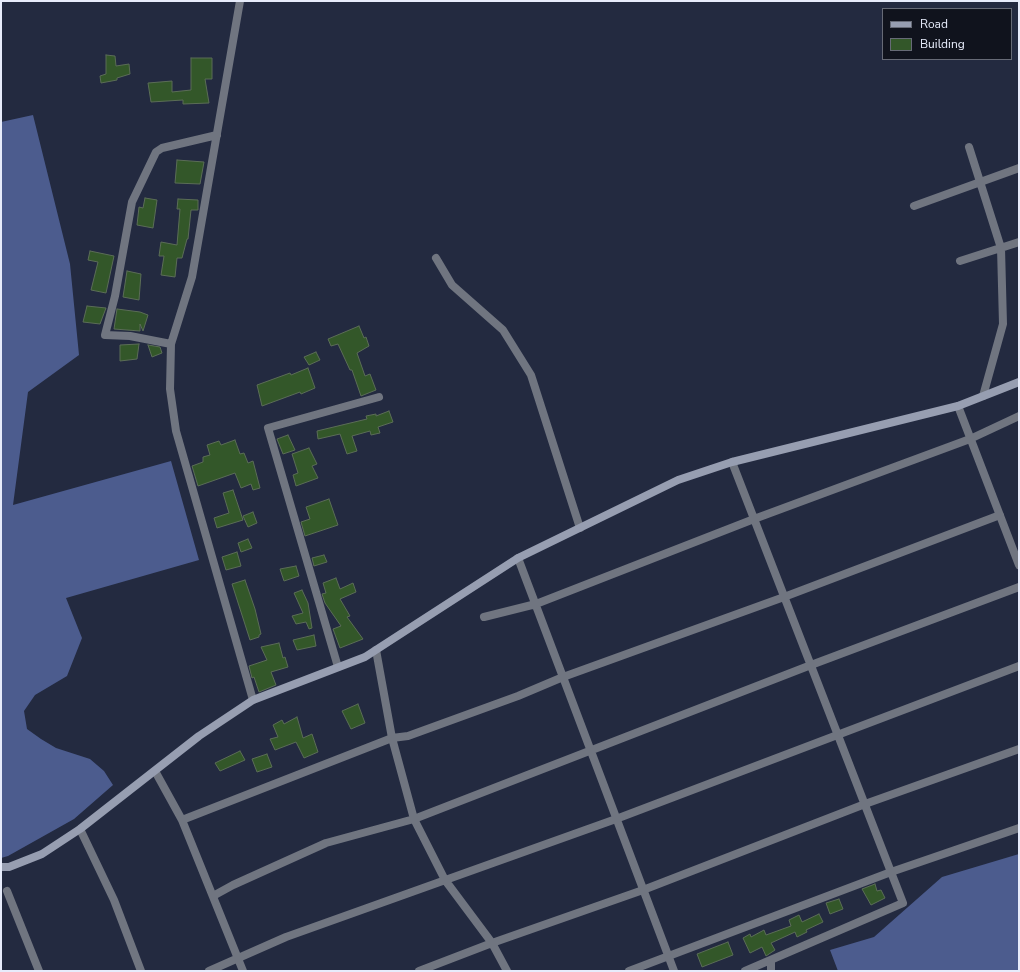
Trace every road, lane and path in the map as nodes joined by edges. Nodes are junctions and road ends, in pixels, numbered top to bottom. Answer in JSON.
{"nodes":[{"id":1,"x":240,"y":1,"type":"edge"},
{"id":2,"x":217,"y":136,"type":"junction"},
{"id":3,"x":969,"y":146,"type":"dead end"},
{"id":4,"x":1019,"y":168,"type":"edge"},
{"id":5,"x":980,"y":183,"type":"junction"},
{"id":6,"x":914,"y":206,"type":"dead end"},
{"id":7,"x":1019,"y":242,"type":"edge"},
{"id":8,"x":1001,"y":248,"type":"junction"},
{"id":9,"x":436,"y":258,"type":"dead end"},
{"id":10,"x":960,"y":261,"type":"dead end"},
{"id":11,"x":171,"y":344,"type":"junction"},
{"id":12,"x":1019,"y":382,"type":"edge"},
{"id":13,"x":983,"y":396,"type":"junction"},
{"id":14,"x":379,"y":398,"type":"dead end"},
{"id":15,"x":958,"y":406,"type":"junction"},
{"id":16,"x":1019,"y":416,"type":"edge"},
{"id":17,"x":970,"y":438,"type":"junction"},
{"id":18,"x":732,"y":462,"type":"junction"},
{"id":19,"x":1000,"y":515,"type":"junction"},
{"id":20,"x":754,"y":518,"type":"junction"},
{"id":21,"x":580,"y":528,"type":"junction"},
{"id":22,"x":518,"y":558,"type":"junction"},
{"id":23,"x":1019,"y":565,"type":"edge"},
{"id":24,"x":1019,"y":587,"type":"edge"},
{"id":25,"x":784,"y":597,"type":"junction"},
{"id":26,"x":536,"y":604,"type":"junction"},
{"id":27,"x":484,"y":617,"type":"dead end"},
{"id":28,"x":376,"y":650,"type":"junction"},
{"id":29,"x":811,"y":665,"type":"junction"},
{"id":30,"x":1019,"y":666,"type":"edge"},
{"id":31,"x":338,"y":667,"type":"junction"},
{"id":32,"x":563,"y":677,"type":"junction"},
{"id":33,"x":253,"y":700,"type":"junction"},
{"id":34,"x":838,"y":735,"type":"junction"},
{"id":35,"x":392,"y":738,"type":"junction"},
{"id":36,"x":1019,"y":749,"type":"edge"},
{"id":37,"x":591,"y":750,"type":"junction"},
{"id":38,"x":155,"y":771,"type":"junction"},
{"id":39,"x":864,"y":804,"type":"junction"},
{"id":40,"x":616,"y":819,"type":"junction"},
{"id":41,"x":182,"y":820,"type":"junction"},
{"id":42,"x":414,"y":820,"type":"junction"},
{"id":43,"x":1019,"y":828,"type":"edge"},
{"id":44,"x":80,"y":829,"type":"junction"},
{"id":45,"x":1,"y":867,"type":"edge"},
{"id":46,"x":891,"y":872,"type":"junction"},
{"id":47,"x":445,"y":880,"type":"junction"},
{"id":48,"x":643,"y":890,"type":"junction"},
{"id":49,"x":7,"y":891,"type":"dead end"},
{"id":50,"x":213,"y":896,"type":"junction"},
{"id":51,"x":492,"y":942,"type":"junction"},
{"id":52,"x":668,"y":956,"type":"junction"},
{"id":53,"x":238,"y":958,"type":"junction"},
{"id":54,"x":771,"y":960,"type":"junction"},
{"id":55,"x":39,"y":971,"type":"edge"},
{"id":56,"x":141,"y":971,"type":"edge"},
{"id":57,"x":209,"y":971,"type":"edge"},
{"id":58,"x":243,"y":971,"type":"edge"},
{"id":59,"x":418,"y":971,"type":"edge"},
{"id":60,"x":507,"y":971,"type":"edge"},
{"id":61,"x":629,"y":971,"type":"edge"},
{"id":62,"x":674,"y":971,"type":"edge"},
{"id":63,"x":745,"y":971,"type":"edge"},
{"id":64,"x":771,"y":971,"type":"edge"}],
"edges":[{"from":1,"to":2,"type":"street"},
{"from":2,"to":11,"type":"street"},
{"from":2,"to":11,"type":"street"},
{"from":3,"to":5,"type":"street"},
{"from":4,"to":5,"type":"street"},
{"from":5,"to":6,"type":"street"},
{"from":5,"to":8,"type":"street"},
{"from":7,"to":8,"type":"street"},
{"from":8,"to":10,"type":"street"},
{"from":8,"to":13,"type":"street"},
{"from":9,"to":21,"type":"street"},
{"from":11,"to":33,"type":"street"},
{"from":12,"to":13,"type":"street"},
{"from":13,"to":15,"type":"street"},
{"from":14,"to":31,"type":"street"},
{"from":15,"to":17,"type":"street"},
{"from":15,"to":18,"type":"street"},
{"from":16,"to":17,"type":"street"},
{"from":17,"to":19,"type":"street"},
{"from":17,"to":20,"type":"street"},
{"from":18,"to":20,"type":"street"},
{"from":18,"to":21,"type":"street"},
{"from":19,"to":23,"type":"street"},
{"from":19,"to":25,"type":"street"},
{"from":20,"to":25,"type":"street"},
{"from":20,"to":26,"type":"street"},
{"from":21,"to":22,"type":"street"},
{"from":22,"to":26,"type":"street"},
{"from":22,"to":28,"type":"street"},
{"from":24,"to":29,"type":"street"},
{"from":25,"to":29,"type":"street"},
{"from":25,"to":32,"type":"street"},
{"from":26,"to":27,"type":"street"},
{"from":26,"to":32,"type":"street"},
{"from":28,"to":31,"type":"street"},
{"from":28,"to":35,"type":"street"},
{"from":29,"to":34,"type":"street"},
{"from":29,"to":37,"type":"street"},
{"from":30,"to":34,"type":"street"},
{"from":31,"to":33,"type":"street"},
{"from":32,"to":35,"type":"street"},
{"from":32,"to":37,"type":"street"},
{"from":33,"to":38,"type":"street"},
{"from":34,"to":39,"type":"street"},
{"from":34,"to":40,"type":"street"},
{"from":35,"to":41,"type":"street"},
{"from":35,"to":42,"type":"street"},
{"from":36,"to":39,"type":"street"},
{"from":37,"to":40,"type":"street"},
{"from":37,"to":42,"type":"street"},
{"from":38,"to":41,"type":"street"},
{"from":38,"to":44,"type":"street"},
{"from":39,"to":46,"type":"street"},
{"from":39,"to":48,"type":"street"},
{"from":40,"to":47,"type":"street"},
{"from":40,"to":48,"type":"street"},
{"from":41,"to":50,"type":"street"},
{"from":42,"to":47,"type":"street"},
{"from":42,"to":50,"type":"street"},
{"from":43,"to":46,"type":"street"},
{"from":44,"to":45,"type":"street"},
{"from":44,"to":56,"type":"street"},
{"from":46,"to":52,"type":"street"},
{"from":46,"to":54,"type":"street"},
{"from":47,"to":51,"type":"street"},
{"from":47,"to":53,"type":"street"},
{"from":48,"to":51,"type":"street"},
{"from":48,"to":52,"type":"street"},
{"from":49,"to":55,"type":"street"},
{"from":50,"to":53,"type":"street"},
{"from":51,"to":59,"type":"street"},
{"from":51,"to":60,"type":"street"},
{"from":52,"to":61,"type":"street"},
{"from":52,"to":62,"type":"street"},
{"from":53,"to":57,"type":"street"},
{"from":53,"to":58,"type":"street"},
{"from":54,"to":63,"type":"street"},
{"from":54,"to":64,"type":"street"}]}
